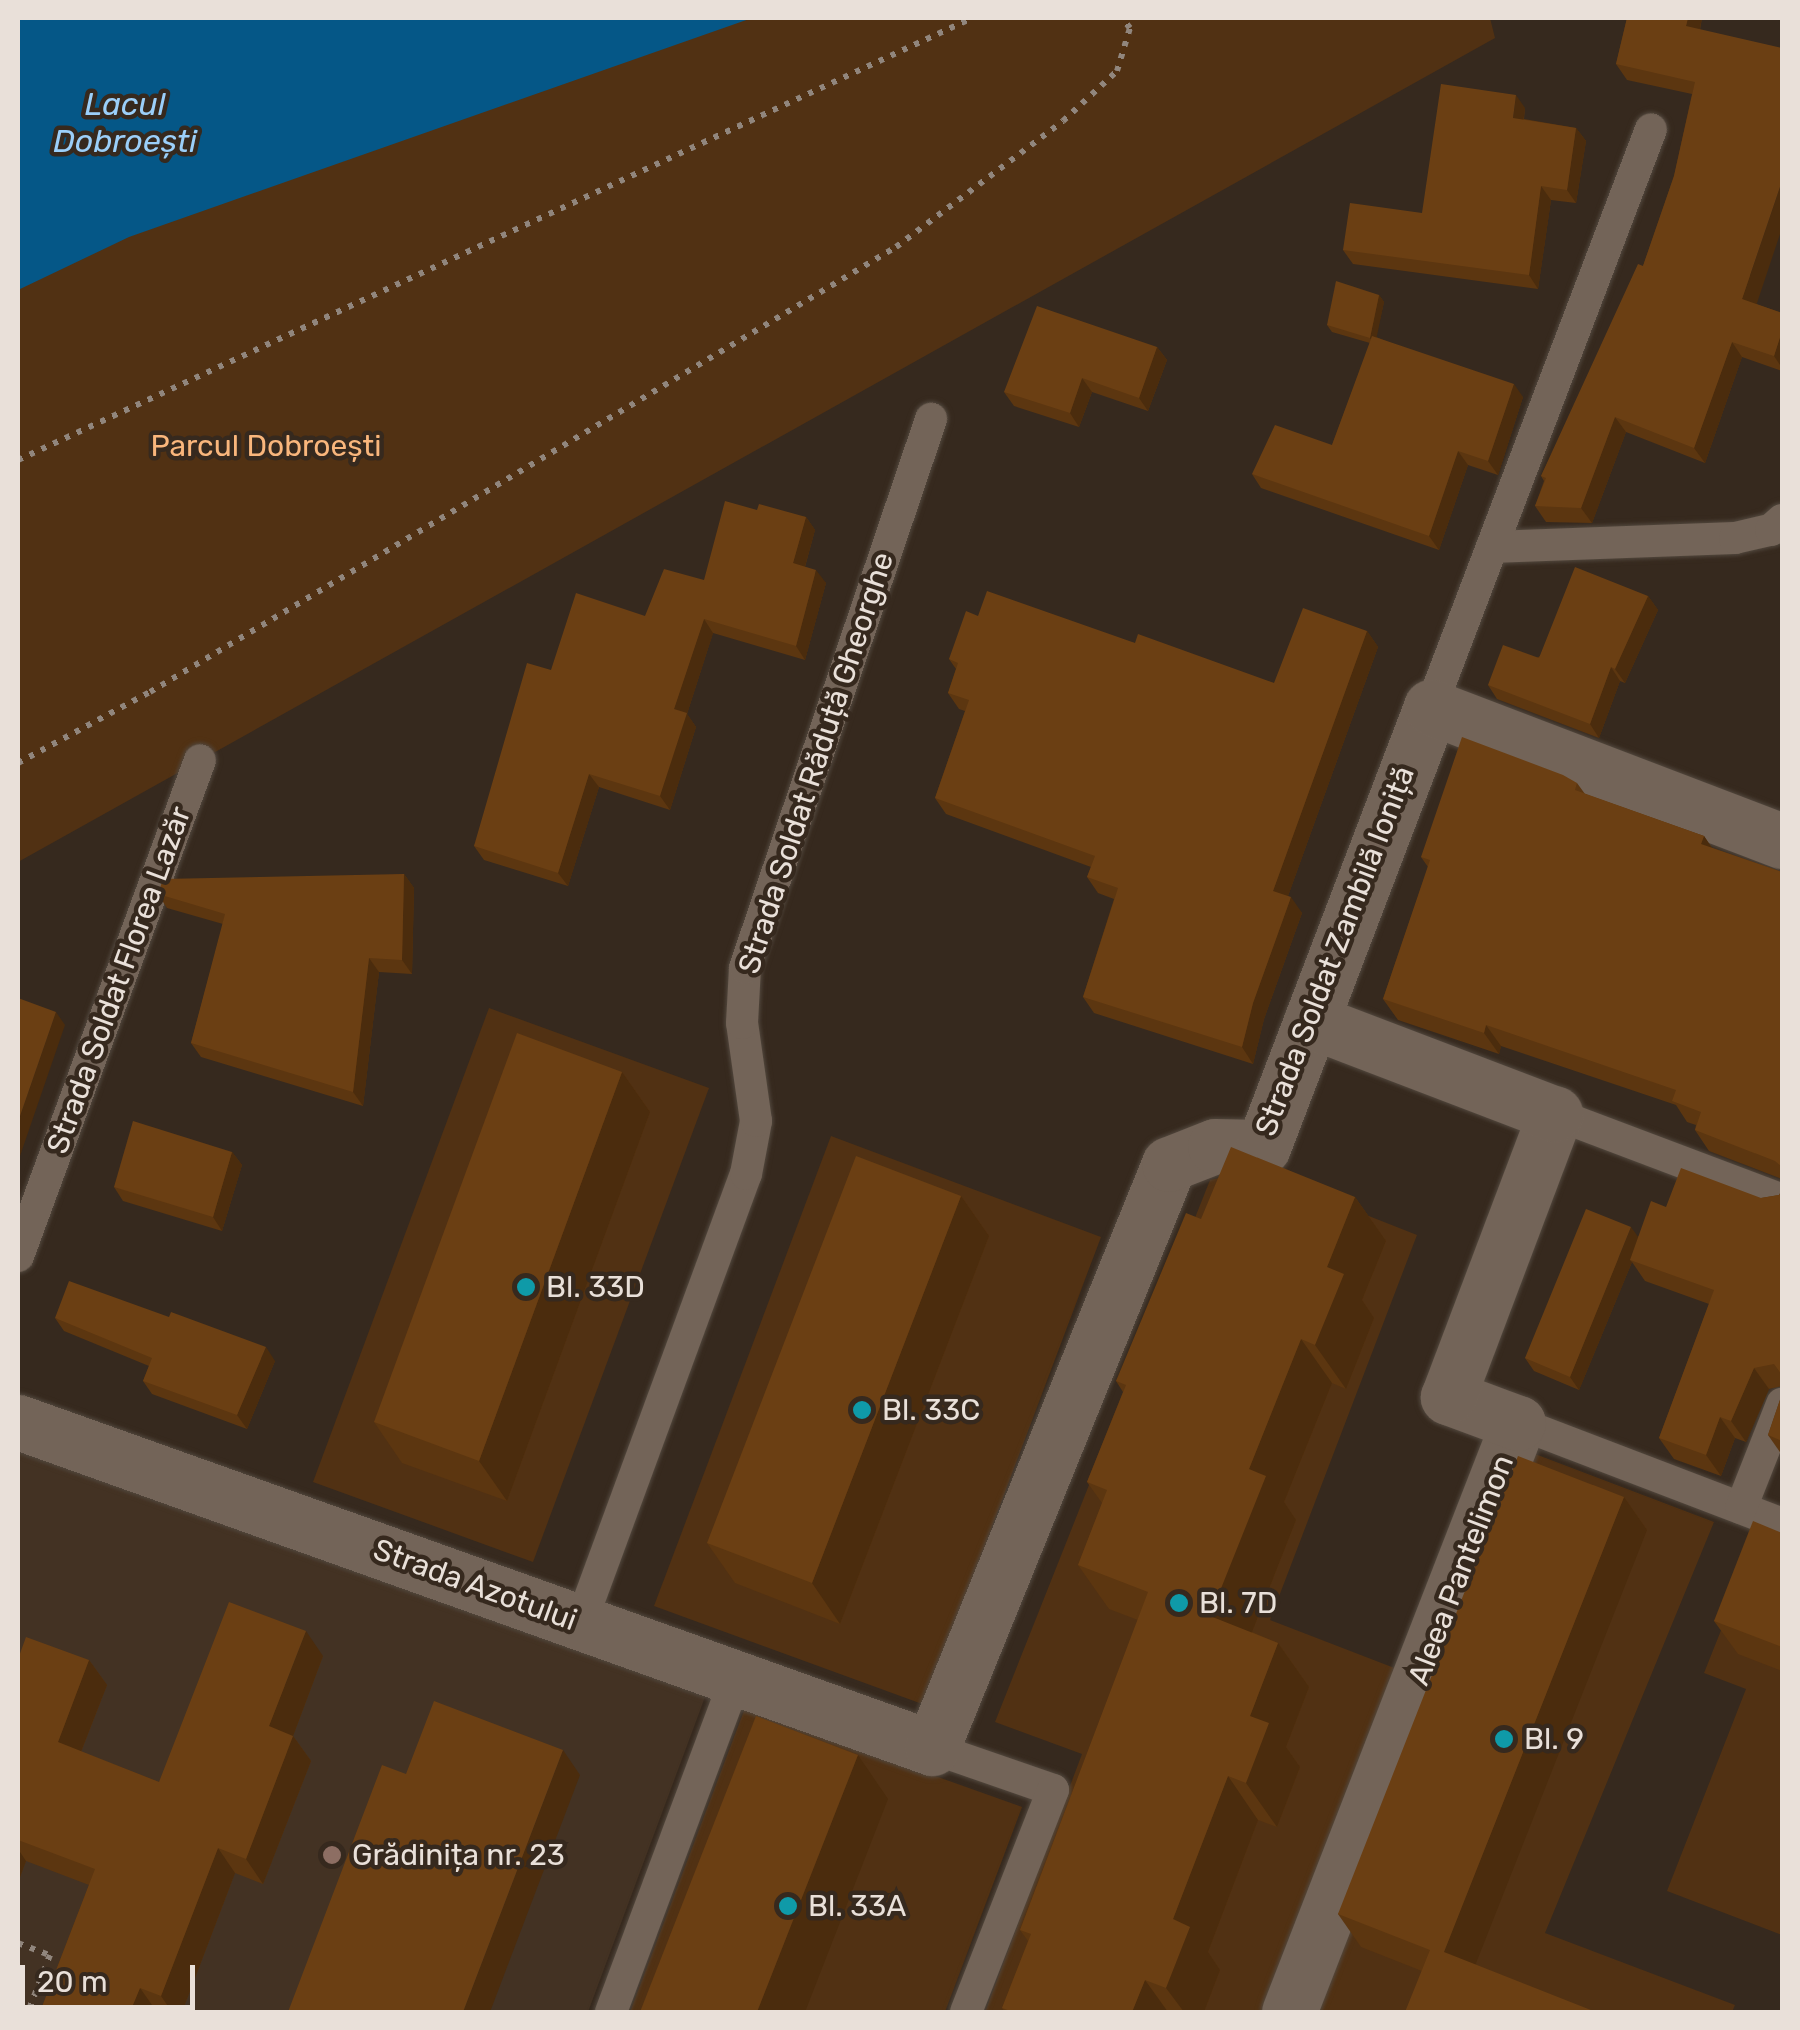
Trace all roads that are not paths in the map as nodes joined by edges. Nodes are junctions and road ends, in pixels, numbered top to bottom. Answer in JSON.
{"nodes":[{"id":1,"x":1651,"y":129,"type":"dead end"},
{"id":2,"x":931,"y":419,"type":"dead end"},
{"id":3,"x":1782,"y":520,"type":"edge"},
{"id":4,"x":1492,"y":547,"type":"junction"},
{"id":5,"x":1431,"y":707,"type":"junction"},
{"id":6,"x":200,"y":760,"type":"dead end"},
{"id":7,"x":1782,"y":841,"type":"edge"},
{"id":8,"x":1310,"y":1021,"type":"junction"},
{"id":9,"x":1554,"y":1114,"type":"junction"},
{"id":10,"x":1782,"y":1200,"type":"edge"},
{"id":11,"x":18,"y":1256,"type":"edge"},
{"id":12,"x":1782,"y":1404,"type":"edge"},
{"id":13,"x":18,"y":1422,"type":"edge"},
{"id":14,"x":1518,"y":1424,"type":"junction"},
{"id":15,"x":1741,"y":1508,"type":"junction"},
{"id":16,"x":1782,"y":1524,"type":"edge"},
{"id":17,"x":581,"y":1622,"type":"junction"},
{"id":18,"x":736,"y":1677,"type":"junction"},
{"id":19,"x":932,"y":1748,"type":"junction"},
{"id":20,"x":611,"y":2012,"type":"edge"},
{"id":21,"x":966,"y":2012,"type":"edge"},
{"id":22,"x":1289,"y":2012,"type":"edge"}],
"edges":[{"from":1,"to":4,"type":"lane","name":"Strada Soldat Zambilă Ioniță"},
{"from":2,"to":17,"type":"lane","name":"Strada Soldat Răduță Gheorghe"},
{"from":3,"to":4,"type":"lane"},
{"from":4,"to":5,"type":"lane","name":"Strada Soldat Zambilă Ioniță"},
{"from":5,"to":7,"type":"street"},
{"from":5,"to":8,"type":"street","name":"Strada Soldat Zambilă Ioniță"},
{"from":6,"to":11,"type":"lane","name":"Strada Soldat Florea Lazăr"},
{"from":8,"to":9,"type":"street"},
{"from":8,"to":19,"type":"street","name":"Strada Soldat Zambilă Ioniță"},
{"from":9,"to":10,"type":"lane"},
{"from":9,"to":14,"type":"street","name":"Aleea Pantelimon"},
{"from":12,"to":15,"type":"lane"},
{"from":13,"to":17,"type":"street","name":"Strada Azotului"},
{"from":14,"to":15,"type":"lane"},
{"from":14,"to":22,"type":"street","name":"Aleea Pantelimon"},
{"from":15,"to":16,"type":"lane"},
{"from":17,"to":18,"type":"street","name":"Strada Azotului"},
{"from":18,"to":19,"type":"street","name":"Strada Azotului"},
{"from":18,"to":20,"type":"lane"},
{"from":19,"to":21,"type":"lane"}]}
